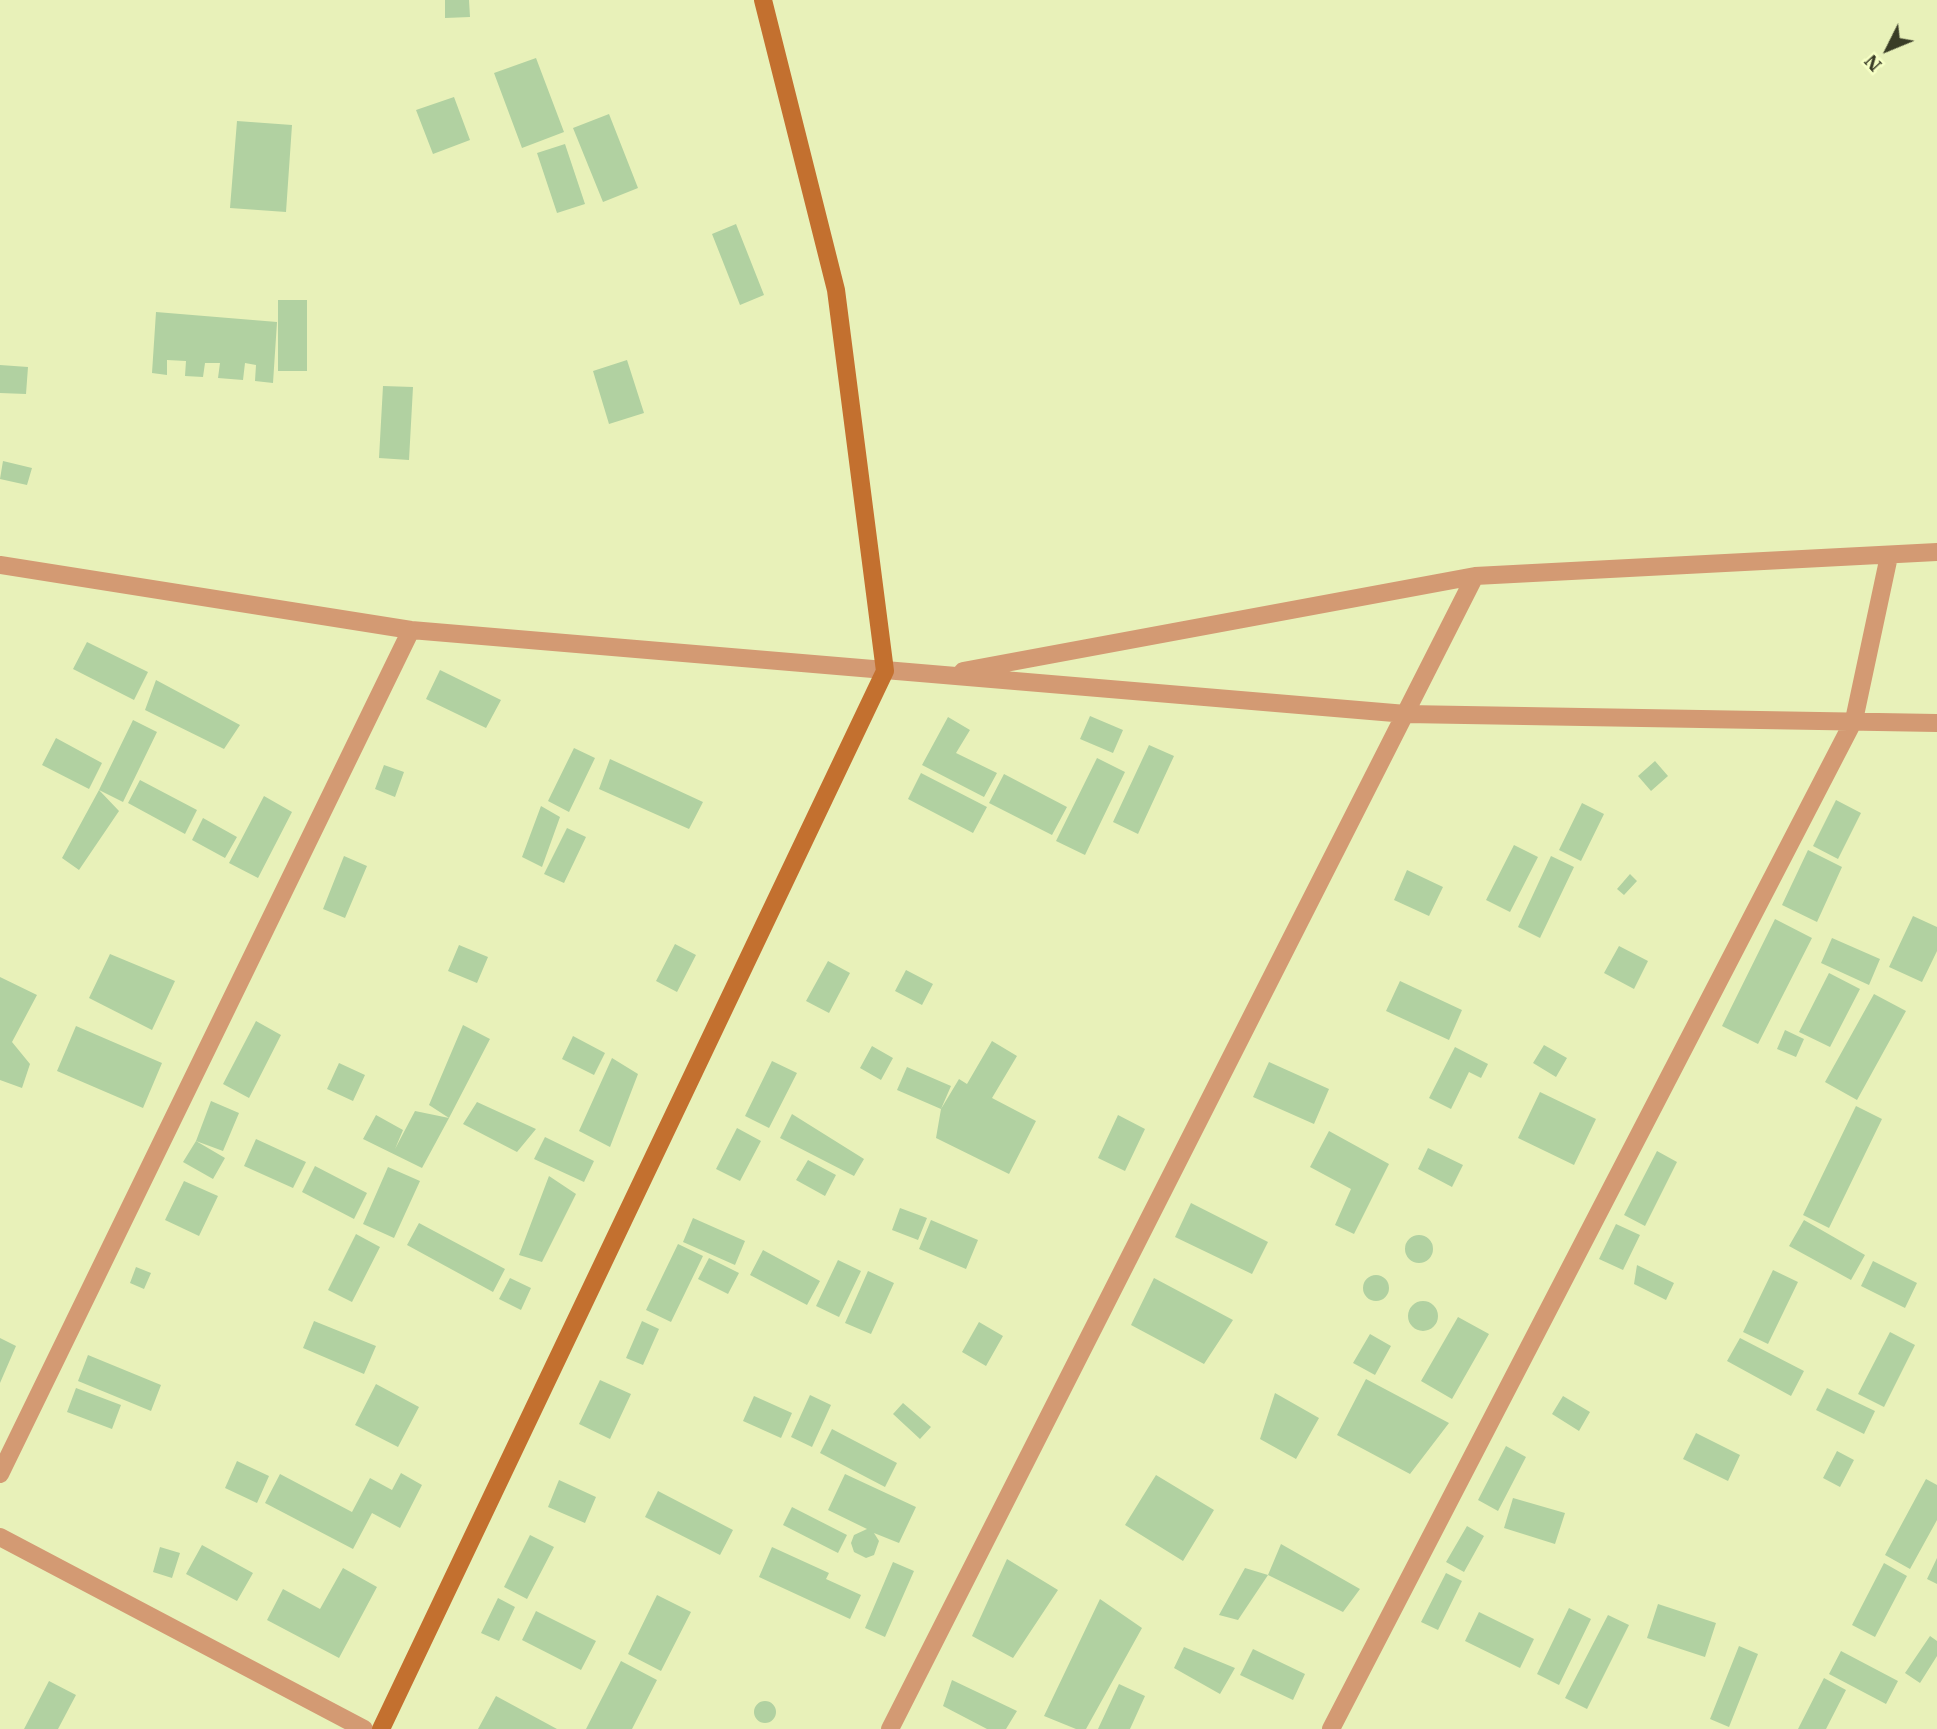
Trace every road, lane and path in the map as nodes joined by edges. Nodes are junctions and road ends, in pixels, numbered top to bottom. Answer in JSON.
{"nodes":[{"id":1,"x":763,"y":0,"type":"edge"},
{"id":2,"x":1937,"y":552,"type":"edge"},
{"id":3,"x":1889,"y":556,"type":"junction"},
{"id":4,"x":0,"y":565,"type":"edge"},
{"id":5,"x":1475,"y":576,"type":"junction"},
{"id":6,"x":411,"y":630,"type":"junction"},
{"id":7,"x":885,"y":671,"type":"junction"},
{"id":8,"x":939,"y":675,"type":"junction"},
{"id":9,"x":1406,"y":714,"type":"junction"},
{"id":10,"x":1854,"y":720,"type":"junction"},
{"id":11,"x":1937,"y":723,"type":"edge"},
{"id":12,"x":0,"y":1474,"type":"edge"},
{"id":13,"x":0,"y":1537,"type":"edge"},
{"id":14,"x":365,"y":1729,"type":"edge"},
{"id":15,"x":381,"y":1729,"type":"edge"},
{"id":16,"x":890,"y":1729,"type":"edge"},
{"id":17,"x":1331,"y":1729,"type":"edge"}],
"edges":[{"from":1,"to":7,"type":"street"},
{"from":2,"to":3,"type":"street"},
{"from":3,"to":5,"type":"street"},
{"from":3,"to":10,"type":"street"},
{"from":4,"to":6,"type":"street"},
{"from":5,"to":8,"type":"street"},
{"from":5,"to":9,"type":"street"},
{"from":6,"to":7,"type":"street"},
{"from":6,"to":12,"type":"street"},
{"from":7,"to":8,"type":"street"},
{"from":7,"to":15,"type":"street"},
{"from":8,"to":9,"type":"street"},
{"from":9,"to":10,"type":"street"},
{"from":9,"to":16,"type":"street"},
{"from":10,"to":11,"type":"street"},
{"from":10,"to":17,"type":"street"},
{"from":13,"to":14,"type":"street"}]}
